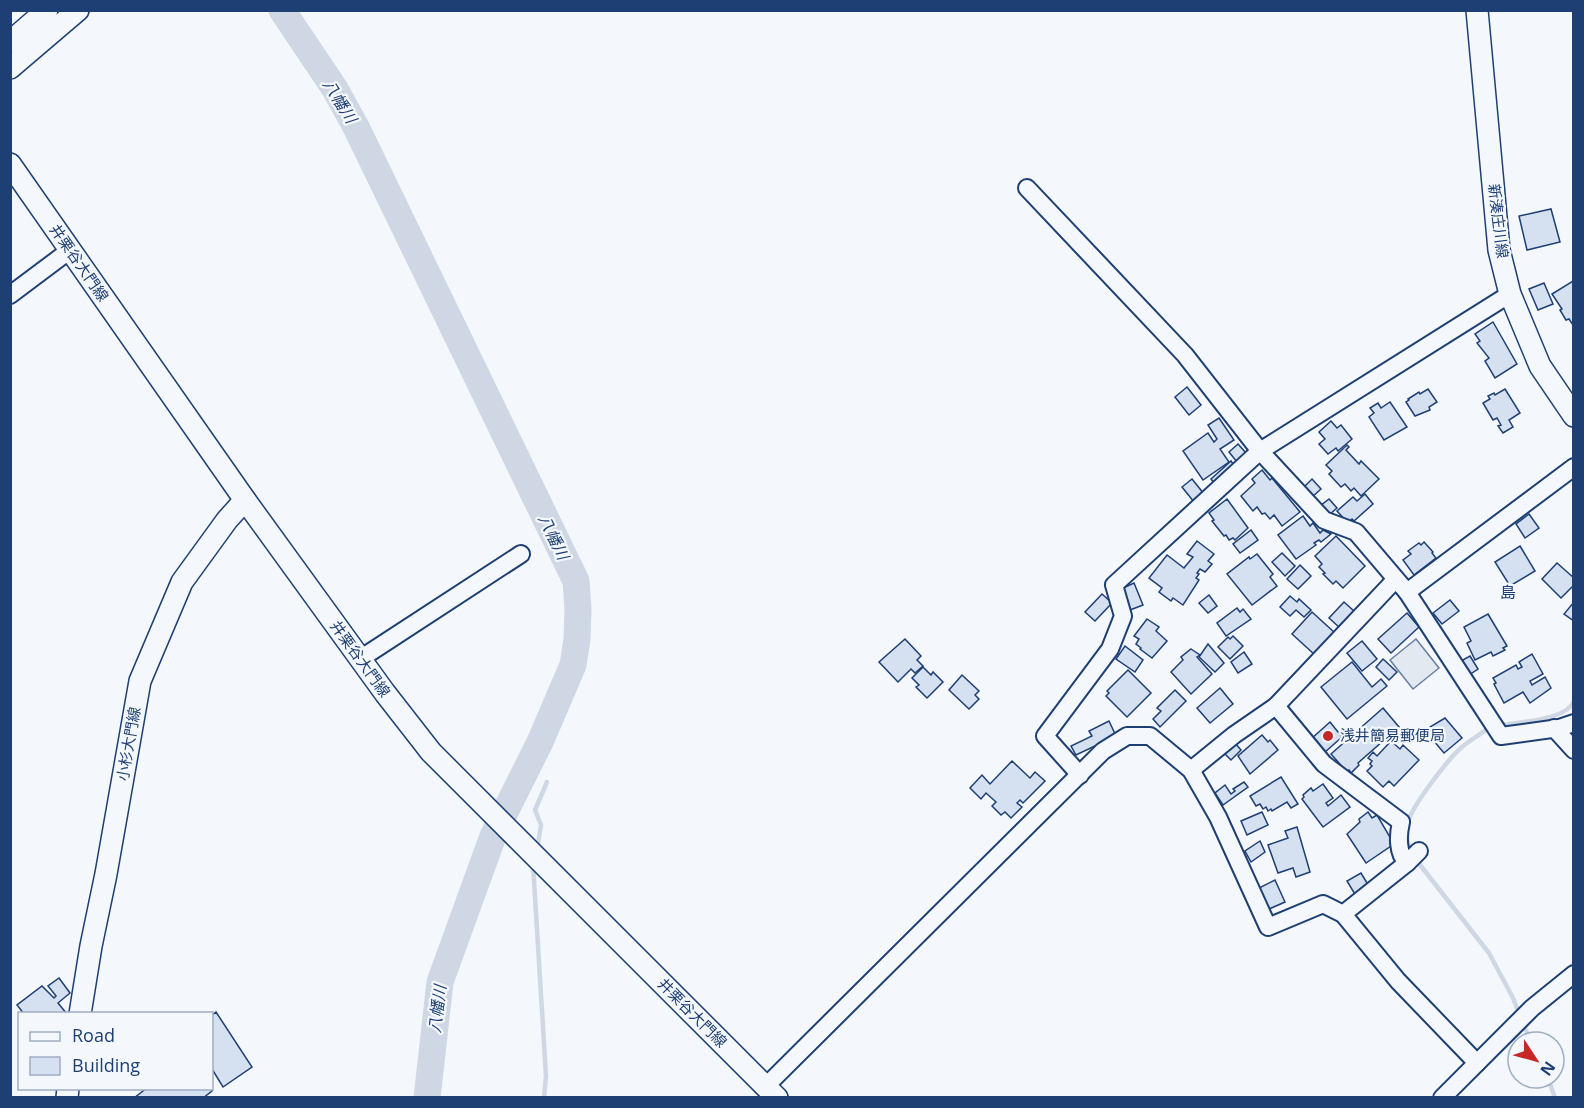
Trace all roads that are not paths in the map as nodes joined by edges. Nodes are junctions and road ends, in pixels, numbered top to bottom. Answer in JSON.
{"nodes":[{"id":1,"x":46,"y":10,"type":"edge"},
{"id":2,"x":78,"y":10,"type":"edge"},
{"id":3,"x":1477,"y":10,"type":"edge"},
{"id":4,"x":10,"y":42,"type":"edge"},
{"id":5,"x":10,"y":68,"type":"edge"},
{"id":6,"x":10,"y":164,"type":"edge"},
{"id":7,"x":1027,"y":188,"type":"dead end"},
{"id":8,"x":70,"y":250,"type":"junction"},
{"id":9,"x":1510,"y":294,"type":"junction"},
{"id":10,"x":10,"y":295,"type":"edge"},
{"id":11,"x":1574,"y":416,"type":"edge"},
{"id":12,"x":1260,"y":451,"type":"junction"},
{"id":13,"x":1574,"y":467,"type":"edge"},
{"id":14,"x":245,"y":500,"type":"junction"},
{"id":15,"x":521,"y":554,"type":"dead end"},
{"id":16,"x":1401,"y":586,"type":"junction"},
{"id":17,"x":360,"y":659,"type":"junction"},
{"id":18,"x":1276,"y":706,"type":"junction"},
{"id":19,"x":1574,"y":723,"type":"edge"},
{"id":20,"x":1554,"y":728,"type":"junction"},
{"id":21,"x":1574,"y":750,"type":"edge"},
{"id":22,"x":1191,"y":770,"type":"junction"},
{"id":23,"x":1080,"y":775,"type":"junction"},
{"id":24,"x":1343,"y":914,"type":"junction"},
{"id":25,"x":1574,"y":974,"type":"edge"},
{"id":26,"x":80,"y":1012,"type":"edge"},
{"id":27,"x":1477,"y":1063,"type":"junction"},
{"id":28,"x":772,"y":1092,"type":"edge"},
{"id":29,"x":1442,"y":1098,"type":"edge"}],
"edges":[{"from":1,"to":4,"type":"main road"},
{"from":2,"to":5,"type":"main road"},
{"from":3,"to":9,"type":"main road","name":"新湊庄川線"},
{"from":6,"to":8,"type":"main road","name":"井栗谷大門線"},
{"from":7,"to":12,"type":"street"},
{"from":8,"to":10,"type":"street"},
{"from":8,"to":14,"type":"main road","name":"井栗谷大門線"},
{"from":9,"to":11,"type":"main road","name":"新湊庄川線"},
{"from":9,"to":12,"type":"street"},
{"from":12,"to":16,"type":"street"},
{"from":12,"to":23,"type":"street"},
{"from":13,"to":16,"type":"street"},
{"from":14,"to":17,"type":"main road","name":"井栗谷大門線"},
{"from":14,"to":26,"type":"main road","name":"小杉大門線"},
{"from":15,"to":17,"type":"street"},
{"from":16,"to":18,"type":"street"},
{"from":16,"to":20,"type":"street"},
{"from":17,"to":28,"type":"main road","name":"井栗谷大門線"},
{"from":18,"to":22,"type":"street"},
{"from":18,"to":24,"type":"street"},
{"from":19,"to":20,"type":"street"},
{"from":20,"to":21,"type":"street"},
{"from":22,"to":23,"type":"street"},
{"from":22,"to":24,"type":"street"},
{"from":23,"to":28,"type":"street"},
{"from":24,"to":27,"type":"street"},
{"from":25,"to":27,"type":"street"},
{"from":27,"to":29,"type":"street"}]}
